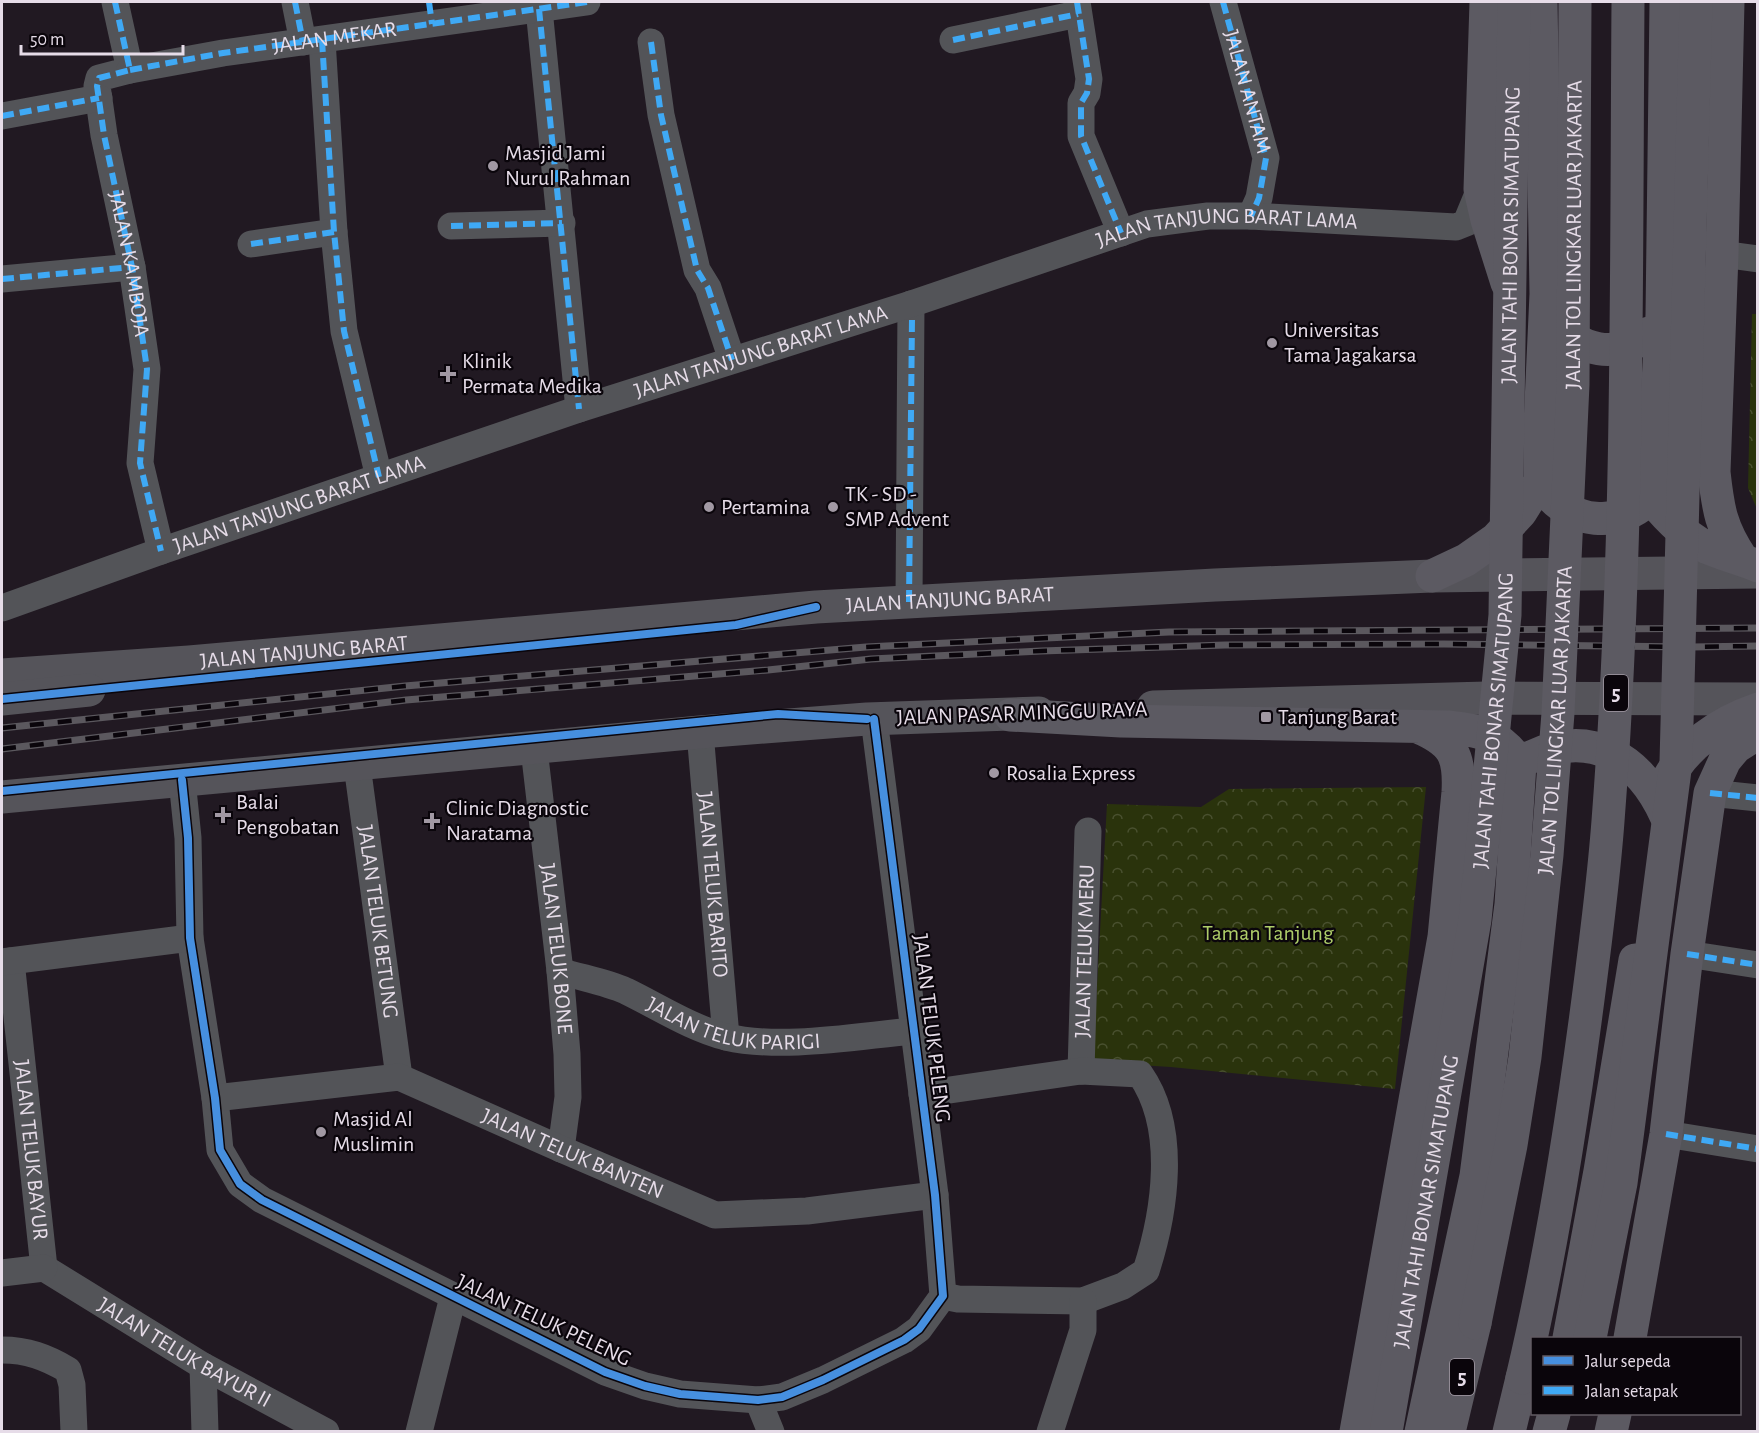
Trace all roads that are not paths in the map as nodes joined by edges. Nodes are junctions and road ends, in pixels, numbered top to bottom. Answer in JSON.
{"nodes":[{"id":1,"x":115,"y":2,"type":"edge"},
{"id":2,"x":295,"y":2,"type":"edge"},
{"id":3,"x":587,"y":2,"type":"edge"},
{"id":4,"x":1223,"y":2,"type":"edge"},
{"id":5,"x":1486,"y":2,"type":"edge"},
{"id":6,"x":1514,"y":2,"type":"edge"},
{"id":7,"x":1541,"y":2,"type":"edge"},
{"id":8,"x":1575,"y":2,"type":"edge"},
{"id":9,"x":1629,"y":2,"type":"edge"},
{"id":10,"x":1666,"y":2,"type":"edge"},
{"id":11,"x":1696,"y":2,"type":"edge"},
{"id":12,"x":1728,"y":2,"type":"edge"},
{"id":13,"x":1078,"y":8,"type":"edge"},
{"id":14,"x":539,"y":9,"type":"junction"},
{"id":15,"x":431,"y":13,"type":"edge"},
{"id":16,"x":953,"y":40,"type":"dead end"},
{"id":17,"x":312,"y":41,"type":"junction"},
{"id":18,"x":651,"y":42,"type":"dead end"},
{"id":19,"x":130,"y":70,"type":"junction"},
{"id":20,"x":99,"y":98,"type":"junction"},
{"id":21,"x":2,"y":116,"type":"edge"},
{"id":22,"x":1480,"y":189,"type":"junction"},
{"id":23,"x":1251,"y":216,"type":"junction"},
{"id":24,"x":562,"y":223,"type":"junction"},
{"id":25,"x":451,"y":226,"type":"dead end"},
{"id":26,"x":334,"y":232,"type":"junction"},
{"id":27,"x":1121,"y":233,"type":"junction"},
{"id":28,"x":251,"y":244,"type":"dead end"},
{"id":29,"x":1722,"y":254,"type":"junction"},
{"id":30,"x":1758,"y":259,"type":"edge"},
{"id":31,"x":132,"y":267,"type":"junction"},
{"id":32,"x":2,"y":279,"type":"edge"},
{"id":33,"x":1546,"y":294,"type":"junction"},
{"id":34,"x":911,"y":304,"type":"junction"},
{"id":35,"x":1662,"y":315,"type":"junction"},
{"id":36,"x":732,"y":360,"type":"junction"},
{"id":37,"x":579,"y":409,"type":"junction"},
{"id":38,"x":1540,"y":425,"type":"junction"},
{"id":39,"x":379,"y":477,"type":"junction"},
{"id":40,"x":1540,"y":481,"type":"junction"},
{"id":41,"x":1651,"y":498,"type":"junction"},
{"id":42,"x":161,"y":551,"type":"junction"},
{"id":43,"x":1752,"y":566,"type":"edge"},
{"id":44,"x":1432,"y":576,"type":"junction"},
{"id":45,"x":909,"y":602,"type":"junction"},
{"id":46,"x":2,"y":608,"type":"edge"},
{"id":47,"x":813,"y":608,"type":"junction"},
{"id":48,"x":2,"y":675,"type":"edge"},
{"id":49,"x":2,"y":699,"type":"edge"},
{"id":50,"x":1758,"y":699,"type":"edge"},
{"id":51,"x":1758,"y":709,"type":"edge"},
{"id":52,"x":1010,"y":715,"type":"junction"},
{"id":53,"x":868,"y":719,"type":"junction"},
{"id":54,"x":1414,"y":726,"type":"junction"},
{"id":55,"x":700,"y":732,"type":"junction"},
{"id":56,"x":1758,"y":733,"type":"edge"},
{"id":57,"x":534,"y":749,"type":"junction"},
{"id":58,"x":1520,"y":764,"type":"junction"},
{"id":59,"x":357,"y":765,"type":"junction"},
{"id":60,"x":182,"y":780,"type":"junction"},
{"id":61,"x":2,"y":791,"type":"edge"},
{"id":62,"x":1710,"y":793,"type":"junction"},
{"id":63,"x":2,"y":797,"type":"edge"},
{"id":64,"x":1758,"y":798,"type":"edge"},
{"id":65,"x":1658,"y":799,"type":"junction"},
{"id":66,"x":1517,"y":826,"type":"junction"},
{"id":67,"x":1088,"y":831,"type":"dead end"},
{"id":68,"x":1694,"y":902,"type":"junction"},
{"id":69,"x":1444,"y":937,"type":"junction"},
{"id":70,"x":190,"y":938,"type":"junction"},
{"id":71,"x":1687,"y":954,"type":"junction"},
{"id":72,"x":6,"y":961,"type":"edge"},
{"id":73,"x":1758,"y":965,"type":"edge"},
{"id":74,"x":560,"y":971,"type":"junction"},
{"id":75,"x":914,"y":1032,"type":"junction"},
{"id":76,"x":726,"y":1037,"type":"junction"},
{"id":77,"x":1081,"y":1071,"type":"junction"},
{"id":78,"x":399,"y":1077,"type":"junction"},
{"id":79,"x":922,"y":1094,"type":"junction"},
{"id":80,"x":215,"y":1098,"type":"junction"},
{"id":81,"x":1666,"y":1134,"type":"junction"},
{"id":82,"x":561,"y":1149,"type":"junction"},
{"id":83,"x":1758,"y":1149,"type":"edge"},
{"id":84,"x":935,"y":1195,"type":"junction"},
{"id":85,"x":45,"y":1268,"type":"junction"},
{"id":86,"x":2,"y":1273,"type":"edge"},
{"id":87,"x":943,"y":1296,"type":"junction"},
{"id":88,"x":453,"y":1297,"type":"junction"},
{"id":89,"x":1083,"y":1301,"type":"junction"},
{"id":90,"x":1569,"y":1337,"type":"edge"},
{"id":91,"x":1590,"y":1337,"type":"edge"},
{"id":92,"x":1630,"y":1337,"type":"edge"},
{"id":93,"x":2,"y":1350,"type":"edge"},
{"id":94,"x":203,"y":1366,"type":"junction"},
{"id":95,"x":758,"y":1400,"type":"junction"},
{"id":96,"x":1554,"y":1415,"type":"edge"},
{"id":97,"x":1575,"y":1415,"type":"edge"},
{"id":98,"x":1615,"y":1415,"type":"edge"},
{"id":99,"x":75,"y":1431,"type":"edge"},
{"id":100,"x":205,"y":1431,"type":"edge"},
{"id":101,"x":327,"y":1431,"type":"edge"},
{"id":102,"x":419,"y":1431,"type":"edge"},
{"id":103,"x":771,"y":1431,"type":"edge"},
{"id":104,"x":1050,"y":1431,"type":"edge"},
{"id":105,"x":1356,"y":1431,"type":"edge"},
{"id":106,"x":1386,"y":1431,"type":"edge"},
{"id":107,"x":1421,"y":1431,"type":"edge"},
{"id":108,"x":1449,"y":1431,"type":"edge"},
{"id":109,"x":1509,"y":1431,"type":"edge"},
{"id":110,"x":1550,"y":1431,"type":"edge"},
{"id":111,"x":1571,"y":1431,"type":"edge"},
{"id":112,"x":1611,"y":1431,"type":"edge"}],
"edges":[{"from":1,"to":19,"type":"street"},
{"from":2,"to":17,"type":"street"},
{"from":3,"to":14,"type":"street","name":"JALAN MEKAR"},
{"from":4,"to":23,"type":"street","name":"JALAN ANTAM"},
{"from":5,"to":22,"type":"highway"},
{"from":6,"to":106,"type":"highway","name":"JALAN TAHI BONAR SIMATUPANG","bridge":true},
{"from":7,"to":33,"type":"highway"},
{"from":8,"to":108,"type":"highway","name":"JALAN TOL LINGKAR LUAR JAKARTA","number":"5","bridge":true},
{"from":9,"to":109,"type":"highway","number":"5","bridge":true},
{"from":10,"to":35,"type":"highway"},
{"from":11,"to":91,"type":"highway","bridge":true},
{"from":12,"to":29,"type":"highway"},
{"from":13,"to":16,"type":"street"},
{"from":13,"to":27,"type":"street"},
{"from":14,"to":15,"type":"street","name":"JALAN MEKAR"},
{"from":14,"to":24,"type":"street"},
{"from":15,"to":17,"type":"street","name":"JALAN MEKAR"},
{"from":17,"to":19,"type":"street","name":"JALAN MEKAR"},
{"from":17,"to":26,"type":"street"},
{"from":18,"to":36,"type":"street"},
{"from":19,"to":20,"type":"street"},
{"from":20,"to":21,"type":"street"},
{"from":20,"to":31,"type":"street","name":"JALAN KAMBOJA"},
{"from":22,"to":23,"type":"street","name":"JALAN TANJUNG BARAT LAMA"},
{"from":22,"to":38,"type":"highway"},
{"from":23,"to":27,"type":"street","name":"JALAN TANJUNG BARAT LAMA"},
{"from":24,"to":25,"type":"street"},
{"from":24,"to":37,"type":"street"},
{"from":26,"to":28,"type":"street"},
{"from":26,"to":39,"type":"street"},
{"from":27,"to":34,"type":"street","name":"JALAN TANJUNG BARAT LAMA"},
{"from":29,"to":30,"type":"street"},
{"from":29,"to":43,"type":"highway"},
{"from":31,"to":32,"type":"street"},
{"from":31,"to":42,"type":"street","name":"JALAN KAMBOJA"},
{"from":33,"to":35,"type":"highway"},
{"from":33,"to":38,"type":"highway"},
{"from":34,"to":36,"type":"street","name":"JALAN TANJUNG BARAT LAMA"},
{"from":34,"to":45,"type":"street"},
{"from":35,"to":41,"type":"highway"},
{"from":36,"to":37,"type":"street","name":"JALAN TANJUNG BARAT LAMA"},
{"from":37,"to":39,"type":"street","name":"JALAN TANJUNG BARAT LAMA"},
{"from":38,"to":40,"type":"highway"},
{"from":39,"to":42,"type":"street","name":"JALAN TANJUNG BARAT LAMA"},
{"from":40,"to":41,"type":"highway"},
{"from":40,"to":44,"type":"highway"},
{"from":41,"to":43,"type":"highway"},
{"from":42,"to":46,"type":"street","name":"JALAN TANJUNG BARAT LAMA"},
{"from":43,"to":44,"type":"main road","name":"JALAN TANJUNG BARAT"},
{"from":44,"to":45,"type":"main road","name":"JALAN TANJUNG BARAT"},
{"from":45,"to":47,"type":"main road","name":"JALAN TANJUNG BARAT"},
{"from":47,"to":48,"type":"main road","name":"JALAN TANJUNG BARAT"},
{"from":47,"to":49,"type":"main road"},
{"from":50,"to":52,"type":"main road","name":"JALAN PASAR MINGGU RAYA"},
{"from":51,"to":65,"type":"highway"},
{"from":52,"to":53,"type":"main road","name":"JALAN PASAR MINGGU RAYA"},
{"from":52,"to":54,"type":"highway"},
{"from":53,"to":55,"type":"main road","name":"JALAN PASAR MINGGU RAYA"},
{"from":53,"to":61,"type":"main road"},
{"from":53,"to":75,"type":"street","name":"JALAN TELUK PELENG"},
{"from":54,"to":58,"type":"highway"},
{"from":54,"to":69,"type":"highway"},
{"from":55,"to":57,"type":"main road","name":"JALAN PASAR MINGGU RAYA"},
{"from":55,"to":76,"type":"street","name":"JALAN TELUK BARITO"},
{"from":56,"to":62,"type":"highway"},
{"from":57,"to":59,"type":"main road","name":"JALAN PASAR MINGGU RAYA"},
{"from":57,"to":74,"type":"street","name":"JALAN TELUK BONE"},
{"from":58,"to":65,"type":"highway"},
{"from":58,"to":66,"type":"highway"},
{"from":59,"to":60,"type":"main road","name":"JALAN PASAR MINGGU RAYA"},
{"from":59,"to":78,"type":"street","name":"JALAN TELUK BETUNG"},
{"from":60,"to":63,"type":"main road","name":"JALAN PASAR MINGGU RAYA"},
{"from":60,"to":70,"type":"street","name":"JALAN TELUK PELENG"},
{"from":62,"to":64,"type":"street"},
{"from":62,"to":68,"type":"highway"},
{"from":65,"to":68,"type":"highway"},
{"from":65,"to":90,"type":"highway"},
{"from":66,"to":69,"type":"highway"},
{"from":66,"to":107,"type":"highway"},
{"from":67,"to":77,"type":"street","name":"JALAN TELUK MERU"},
{"from":68,"to":71,"type":"highway"},
{"from":69,"to":105,"type":"highway"},
{"from":70,"to":72,"type":"street","name":"JALAN TELUK BAYUR"},
{"from":70,"to":80,"type":"street","name":"JALAN TELUK PELENG"},
{"from":71,"to":73,"type":"street"},
{"from":71,"to":81,"type":"highway"},
{"from":72,"to":85,"type":"street","name":"JALAN TELUK BAYUR"},
{"from":74,"to":76,"type":"street","name":"JALAN TELUK PARIGI"},
{"from":74,"to":82,"type":"street","name":"JALAN TELUK BONE"},
{"from":75,"to":76,"type":"street","name":"JALAN TELUK PARIGI"},
{"from":75,"to":79,"type":"street","name":"JALAN TELUK PELENG"},
{"from":77,"to":79,"type":"street"},
{"from":77,"to":89,"type":"street"},
{"from":78,"to":80,"type":"street"},
{"from":78,"to":82,"type":"street","name":"JALAN TELUK BANTEN"},
{"from":79,"to":84,"type":"street","name":"JALAN TELUK PELENG"},
{"from":80,"to":88,"type":"street","name":"JALAN TELUK PELENG"},
{"from":81,"to":83,"type":"street"},
{"from":81,"to":92,"type":"highway"},
{"from":82,"to":84,"type":"street","name":"JALAN TELUK BANTEN"},
{"from":84,"to":87,"type":"street","name":"JALAN TELUK PELENG"},
{"from":85,"to":86,"type":"street"},
{"from":85,"to":94,"type":"street","name":"JALAN TELUK BAYUR II"},
{"from":87,"to":89,"type":"street"},
{"from":87,"to":95,"type":"street","name":"JALAN TELUK PELENG"},
{"from":88,"to":95,"type":"street","name":"JALAN TELUK PELENG"},
{"from":88,"to":102,"type":"street"},
{"from":89,"to":104,"type":"street"},
{"from":93,"to":99,"type":"street"},
{"from":94,"to":100,"type":"street"},
{"from":94,"to":101,"type":"street","name":"JALAN TELUK BAYUR II"},
{"from":95,"to":103,"type":"street"},
{"from":96,"to":110,"type":"highway"},
{"from":97,"to":111,"type":"highway"},
{"from":98,"to":112,"type":"highway"}]}
